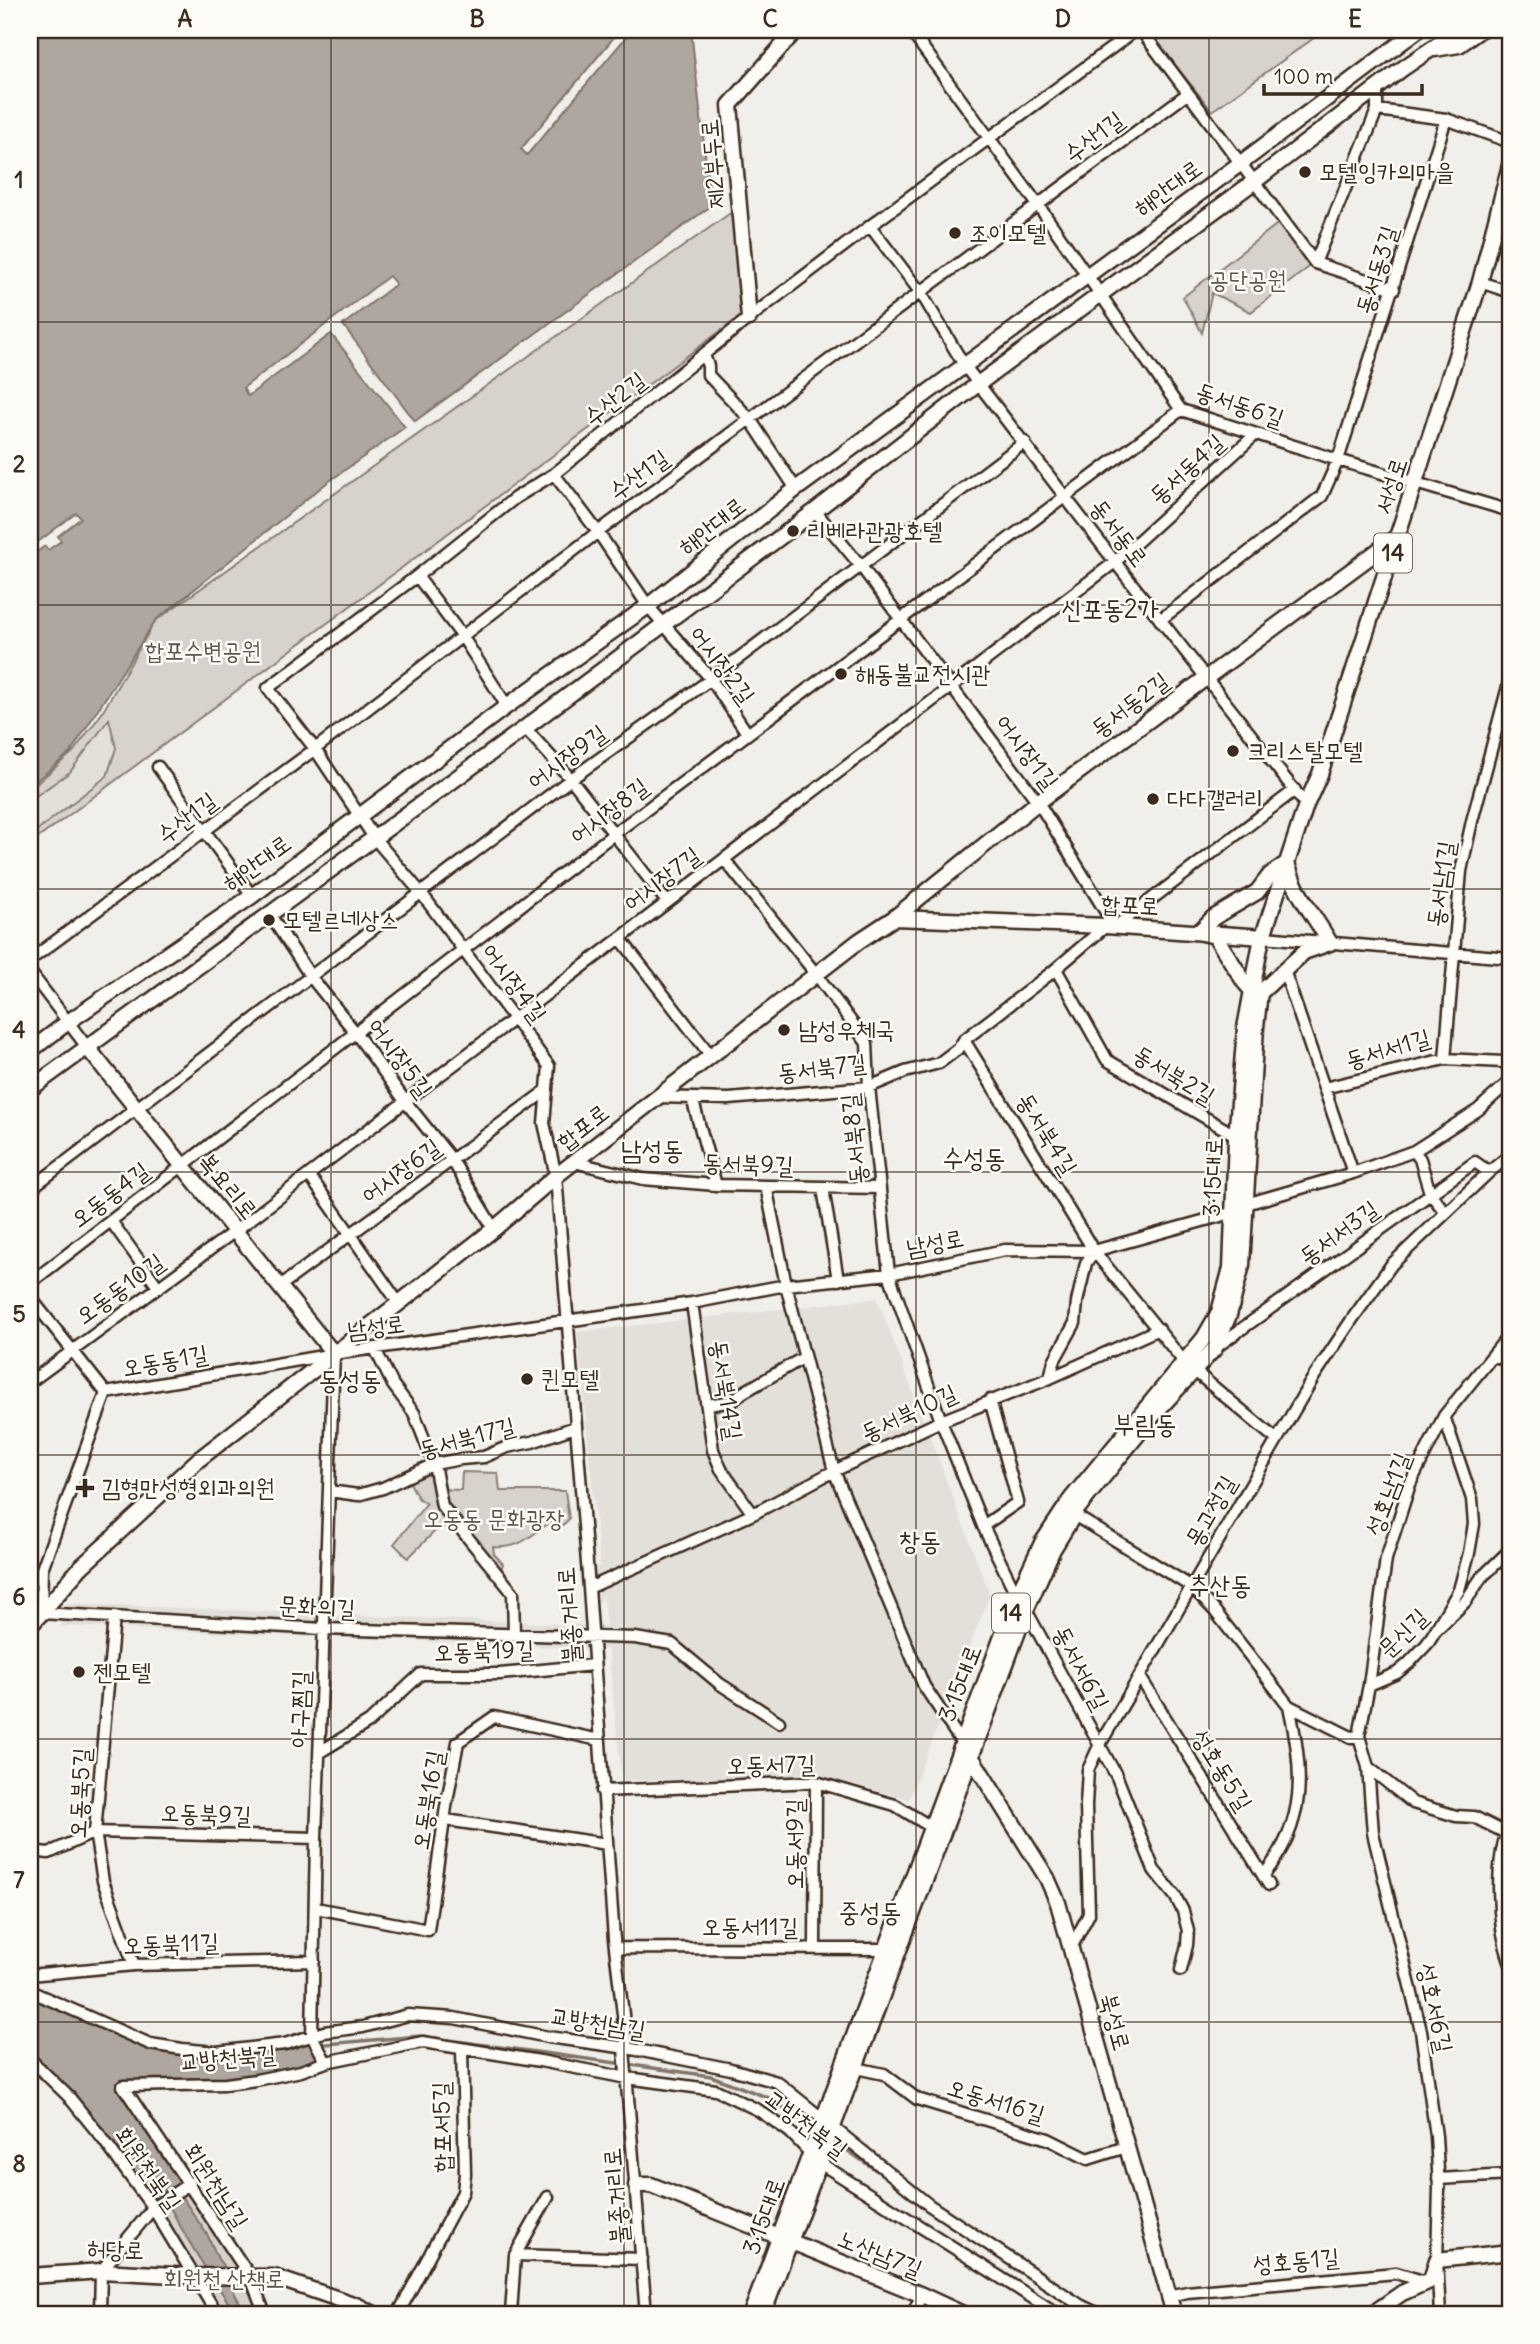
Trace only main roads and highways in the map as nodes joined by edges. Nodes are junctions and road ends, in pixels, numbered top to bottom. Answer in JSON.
{"nodes":[{"id":1,"x":796,"y":30,"type":"edge"},
{"id":2,"x":1418,"y":30,"type":"edge"},
{"id":3,"x":1459,"y":30,"type":"edge"},
{"id":4,"x":1480,"y":30,"type":"edge"},
{"id":5,"x":1401,"y":36,"type":"edge"},
{"id":6,"x":1427,"y":51,"type":"junction"},
{"id":7,"x":1510,"y":165,"type":"edge"},
{"id":8,"x":749,"y":318,"type":"road end"},
{"id":9,"x":1398,"y":536,"type":"junction"},
{"id":10,"x":1287,"y":863,"type":"junction"},
{"id":11,"x":894,"y":918,"type":"junction"},
{"id":12,"x":1199,"y":932,"type":"junction"},
{"id":13,"x":1264,"y":937,"type":"junction"},
{"id":14,"x":1256,"y":992,"type":"junction"},
{"id":15,"x":87,"y":1047,"type":"junction"},
{"id":16,"x":30,"y":1051,"type":"edge"},
{"id":17,"x":30,"y":1090,"type":"edge"},
{"id":18,"x":1240,"y":1208,"type":"junction"},
{"id":19,"x":334,"y":1354,"type":"junction"},
{"id":20,"x":1190,"y":1367,"type":"junction"},
{"id":21,"x":35,"y":1609,"type":"edge"},
{"id":22,"x":30,"y":1626,"type":"edge"},
{"id":23,"x":972,"y":1758,"type":"junction"},
{"id":24,"x":828,"y":2124,"type":"junction"},
{"id":25,"x":636,"y":2185,"type":"road end"},
{"id":26,"x":785,"y":2241,"type":"junction"},
{"id":27,"x":1510,"y":2252,"type":"edge"},
{"id":28,"x":30,"y":2276,"type":"edge"},
{"id":29,"x":374,"y":2314,"type":"edge"},
{"id":30,"x":751,"y":2314,"type":"edge"},
{"id":31,"x":764,"y":2314,"type":"edge"},
{"id":32,"x":963,"y":2314,"type":"edge"},
{"id":33,"x":1174,"y":2314,"type":"edge"},
{"id":34,"x":1371,"y":2314,"type":"edge"}],
"edges":[{"from":1,"to":8,"type":"main road","name":"제2부두로"},
{"from":2,"to":5,"type":"main road","name":"해안대로"},
{"from":3,"to":6,"type":"main road","name":"해안대로"},
{"from":4,"to":6,"type":"main road"},
{"from":5,"to":16,"type":"main road","name":"해안대로"},
{"from":6,"to":15,"type":"main road","name":"해안대로"},
{"from":7,"to":9,"type":"main road","name":"서성로","number":"14"},
{"from":9,"to":10,"type":"main road","name":"서성로","number":"14"},
{"from":9,"to":11,"type":"main road","name":"동서동2길"},
{"from":10,"to":12,"type":"main road"},
{"from":10,"to":13,"type":"main road","name":"서성로","number":"14"},
{"from":10,"to":14,"type":"main road"},
{"from":11,"to":12,"type":"main road","name":"합포로"},
{"from":11,"to":19,"type":"main road","name":"합포로"},
{"from":12,"to":13,"type":"main road","name":"합포로"},
{"from":12,"to":14,"type":"main road"},
{"from":13,"to":14,"type":"main road","name":"3·15대로","number":"14"},
{"from":14,"to":18,"type":"main road","name":"3·15대로","number":"14"},
{"from":15,"to":17,"type":"main road","name":"해안대로"},
{"from":15,"to":19,"type":"main road","name":"복요리로"},
{"from":18,"to":20,"type":"main road","name":"3·15대로","number":"14"},
{"from":18,"to":20,"type":"main road","name":"3·15대로","number":"14"},
{"from":19,"to":21,"type":"main road","name":"합포로"},
{"from":20,"to":23,"type":"main road","name":"3·15대로","number":"14"},
{"from":20,"to":24,"type":"main road","name":"3·15대로","number":"14"},
{"from":21,"to":22,"type":"main road","name":"합포로"},
{"from":23,"to":24,"type":"main road","name":"3·15대로","number":"14"},
{"from":23,"to":33,"type":"main road","name":"북성로"},
{"from":24,"to":26,"type":"main road","name":"3·15대로","number":"14"},
{"from":25,"to":26,"type":"main road","name":"노산남7길"},
{"from":26,"to":30,"type":"main road","name":"3·15대로","number":"14"},
{"from":26,"to":31,"type":"main road","name":"3·15대로","number":"14"},
{"from":26,"to":32,"type":"main road","name":"노산남7길"},
{"from":27,"to":34,"type":"main road"},
{"from":28,"to":29,"type":"main road","name":"허당로"}]}
